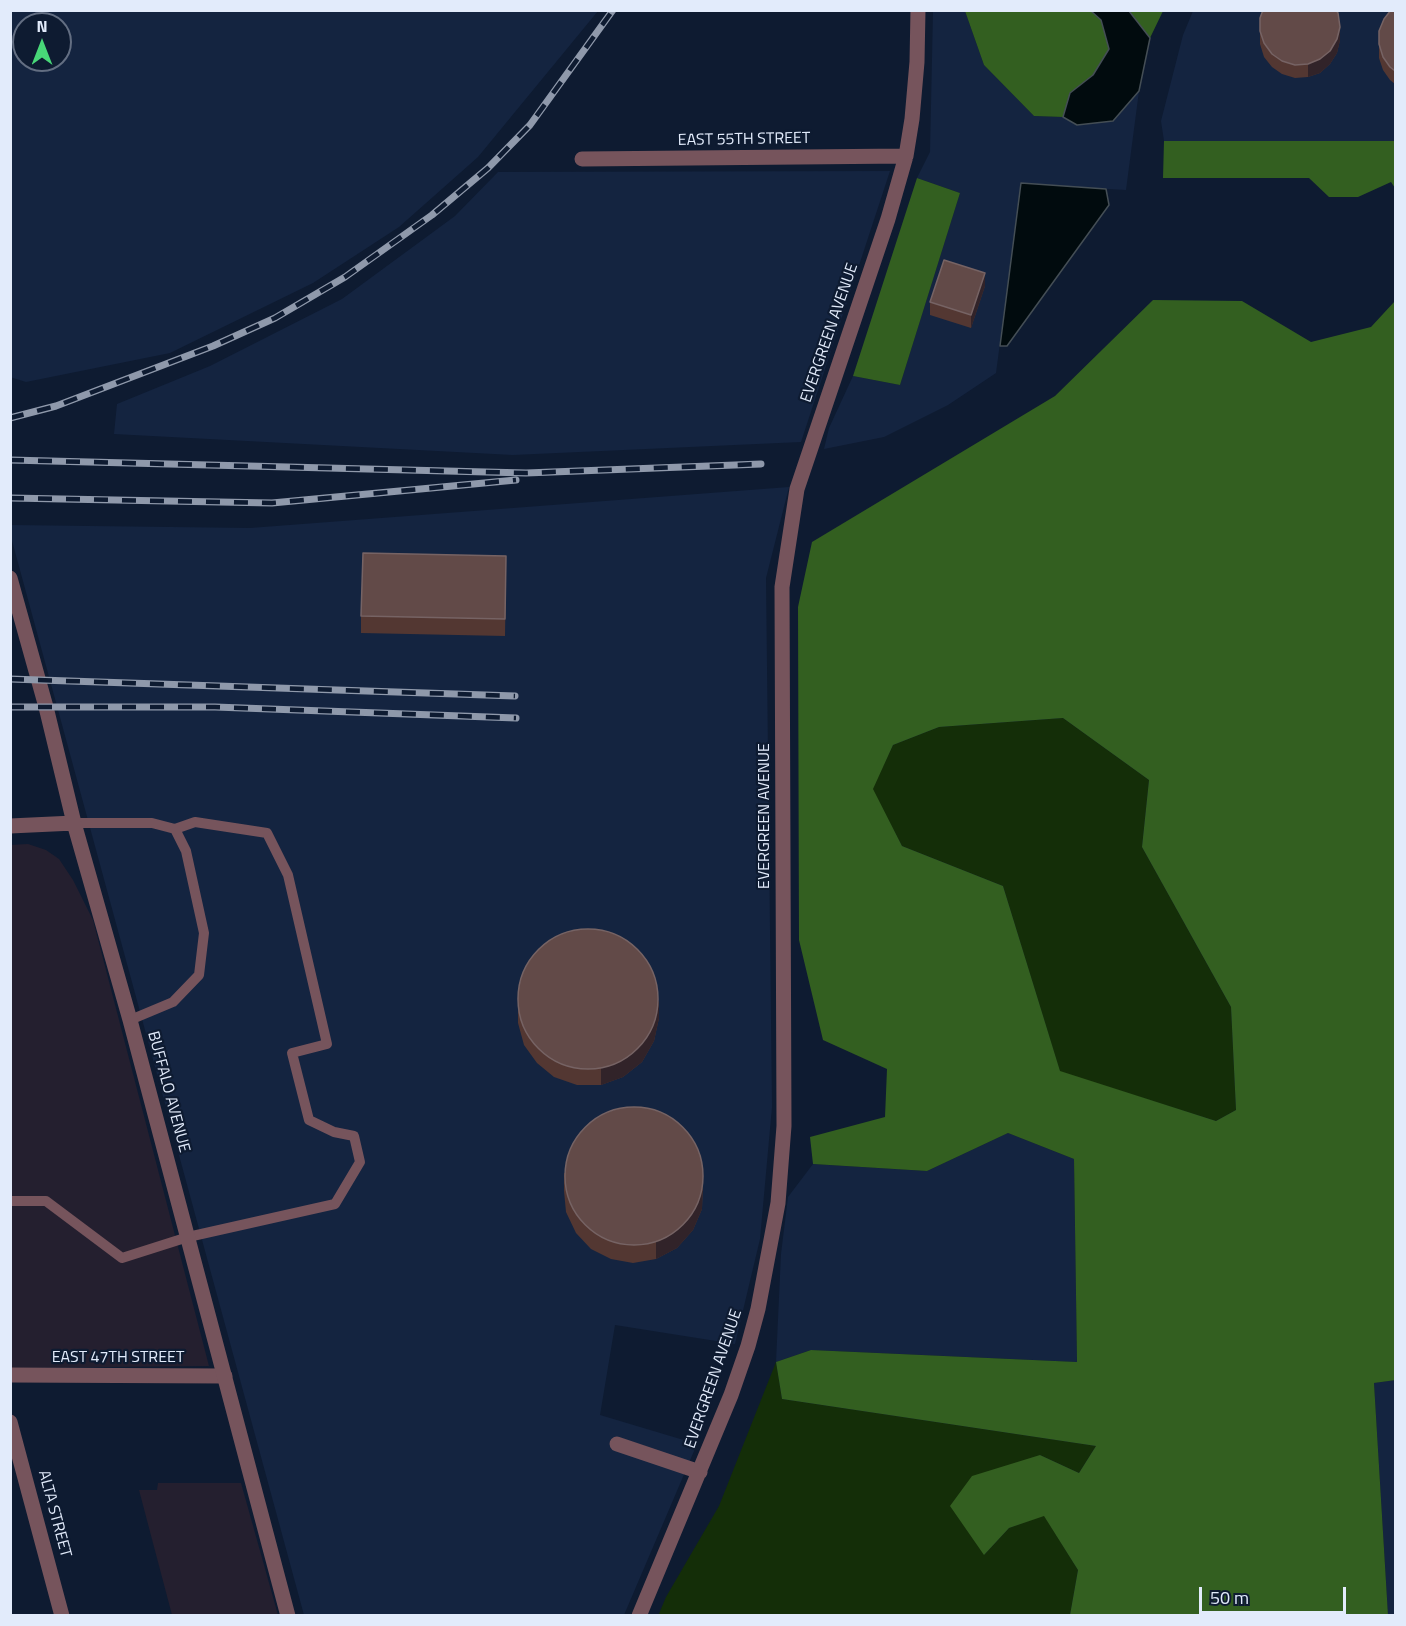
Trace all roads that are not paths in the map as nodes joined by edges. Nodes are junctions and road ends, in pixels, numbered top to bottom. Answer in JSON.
{"nodes":[{"id":1,"x":918,"y":10,"type":"edge"},
{"id":2,"x":906,"y":156,"type":"junction"},
{"id":3,"x":582,"y":159,"type":"dead end"},
{"id":4,"x":10,"y":578,"type":"edge"},
{"id":5,"x":74,"y":823,"type":"junction"},
{"id":6,"x":10,"y":826,"type":"edge"},
{"id":7,"x":175,"y":829,"type":"junction"},
{"id":8,"x":130,"y":1020,"type":"junction"},
{"id":9,"x":10,"y":1201,"type":"edge"},
{"id":10,"x":188,"y":1237,"type":"junction"},
{"id":11,"x":10,"y":1375,"type":"edge"},
{"id":12,"x":225,"y":1376,"type":"junction"},
{"id":13,"x":10,"y":1422,"type":"edge"},
{"id":14,"x":617,"y":1444,"type":"dead end"},
{"id":15,"x":700,"y":1472,"type":"junction"},
{"id":16,"x":62,"y":1616,"type":"edge"},
{"id":17,"x":288,"y":1616,"type":"edge"},
{"id":18,"x":639,"y":1616,"type":"edge"}],
"edges":[{"from":1,"to":2,"type":"street","name":"EVERGREEN AVENUE"},
{"from":2,"to":3,"type":"street","name":"EAST 55TH STREET"},
{"from":2,"to":15,"type":"street","name":"EVERGREEN AVENUE"},
{"from":4,"to":5,"type":"street","name":"BUFFALO AVENUE"},
{"from":5,"to":6,"type":"street"},
{"from":5,"to":7,"type":"lane"},
{"from":5,"to":8,"type":"street","name":"BUFFALO AVENUE"},
{"from":7,"to":8,"type":"lane"},
{"from":7,"to":10,"type":"lane"},
{"from":8,"to":10,"type":"street","name":"BUFFALO AVENUE"},
{"from":9,"to":10,"type":"lane"},
{"from":10,"to":12,"type":"street","name":"BUFFALO AVENUE"},
{"from":11,"to":12,"type":"street","name":"EAST 47TH STREET"},
{"from":12,"to":17,"type":"street","name":"BUFFALO AVENUE"},
{"from":13,"to":16,"type":"street","name":"ALTA STREET"},
{"from":14,"to":15,"type":"street"},
{"from":15,"to":18,"type":"street","name":"EVERGREEN AVENUE"}]}
